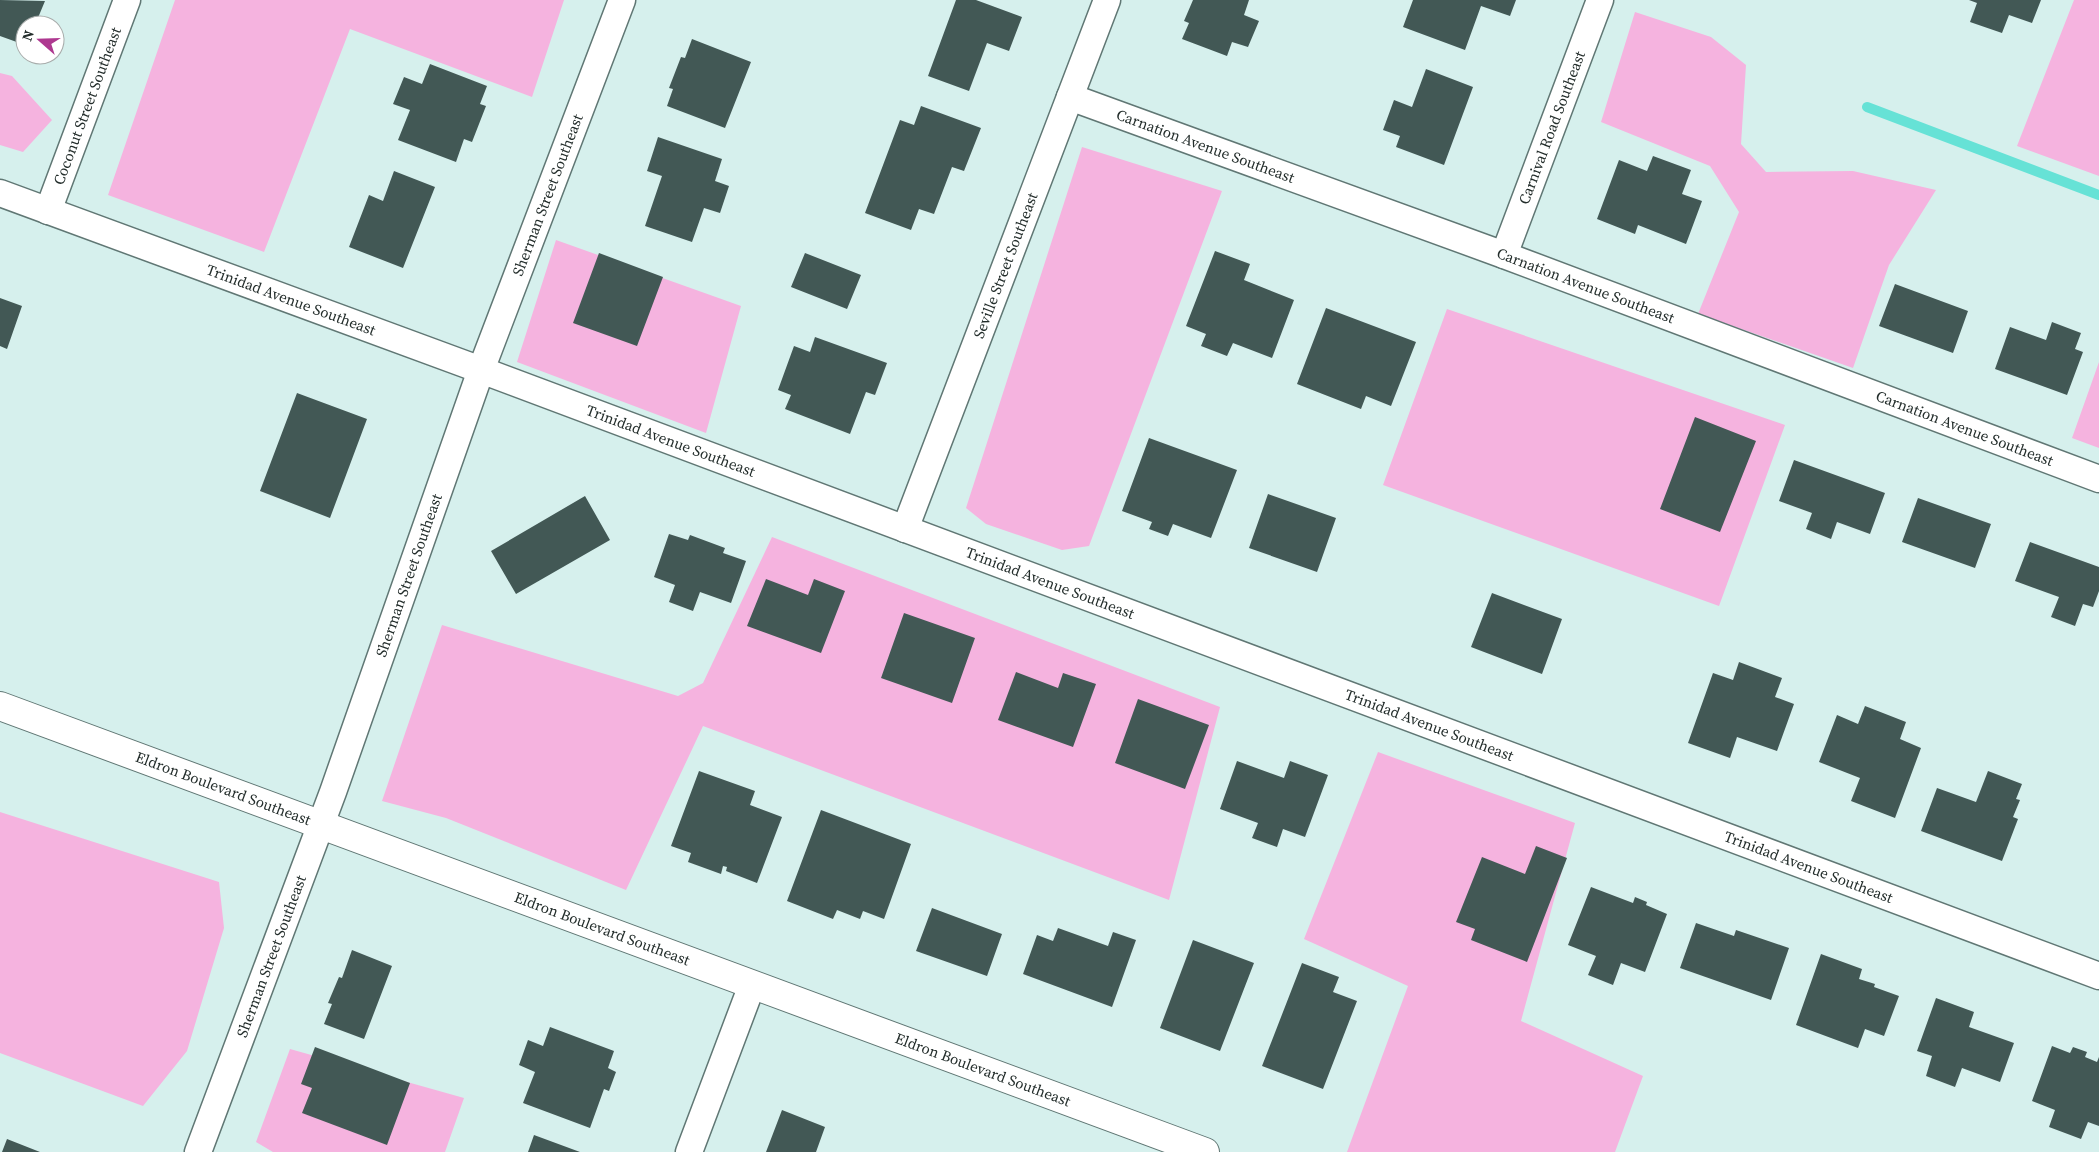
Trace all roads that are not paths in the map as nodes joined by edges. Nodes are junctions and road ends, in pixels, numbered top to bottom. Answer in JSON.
{"nodes":[{"id":1,"x":128,"y":0,"type":"edge"},
{"id":2,"x":622,"y":0,"type":"edge"},
{"id":3,"x":1107,"y":0,"type":"edge"},
{"id":4,"x":1600,"y":0,"type":"edge"},
{"id":5,"x":1070,"y":97,"type":"junction"},
{"id":6,"x":0,"y":193,"type":"edge"},
{"id":7,"x":48,"y":211,"type":"junction"},
{"id":8,"x":1504,"y":255,"type":"junction"},
{"id":9,"x":481,"y":370,"type":"junction"},
{"id":10,"x":2099,"y":479,"type":"edge"},
{"id":11,"x":905,"y":529,"type":"junction"},
{"id":12,"x":0,"y":706,"type":"edge"},
{"id":13,"x":321,"y":825,"type":"junction"},
{"id":14,"x":2099,"y":976,"type":"edge"},
{"id":15,"x":752,"y":985,"type":"junction"},
{"id":16,"x":198,"y":1152,"type":"edge"},
{"id":17,"x":689,"y":1152,"type":"edge"},
{"id":18,"x":1205,"y":1152,"type":"edge"}],
"edges":[{"from":1,"to":7,"type":"street","name":"Coconut Street Southeast"},
{"from":2,"to":9,"type":"street","name":"Sherman Street Southeast"},
{"from":3,"to":5,"type":"street","name":"Seville Street Southeast"},
{"from":4,"to":8,"type":"street","name":"Carnival Road Southeast"},
{"from":5,"to":8,"type":"street","name":"Carnation Avenue Southeast"},
{"from":5,"to":11,"type":"street","name":"Seville Street Southeast"},
{"from":6,"to":7,"type":"street","name":"Trinidad Avenue Southeast"},
{"from":7,"to":9,"type":"street","name":"Trinidad Avenue Southeast"},
{"from":8,"to":10,"type":"street","name":"Carnation Avenue Southeast"},
{"from":9,"to":11,"type":"street","name":"Trinidad Avenue Southeast"},
{"from":9,"to":13,"type":"street","name":"Sherman Street Southeast"},
{"from":11,"to":14,"type":"street","name":"Trinidad Avenue Southeast"},
{"from":12,"to":13,"type":"street","name":"Eldron Boulevard Southeast"},
{"from":13,"to":15,"type":"street","name":"Eldron Boulevard Southeast"},
{"from":13,"to":16,"type":"street","name":"Sherman Street Southeast"},
{"from":15,"to":17,"type":"street"},
{"from":15,"to":18,"type":"street","name":"Eldron Boulevard Southeast"}]}
